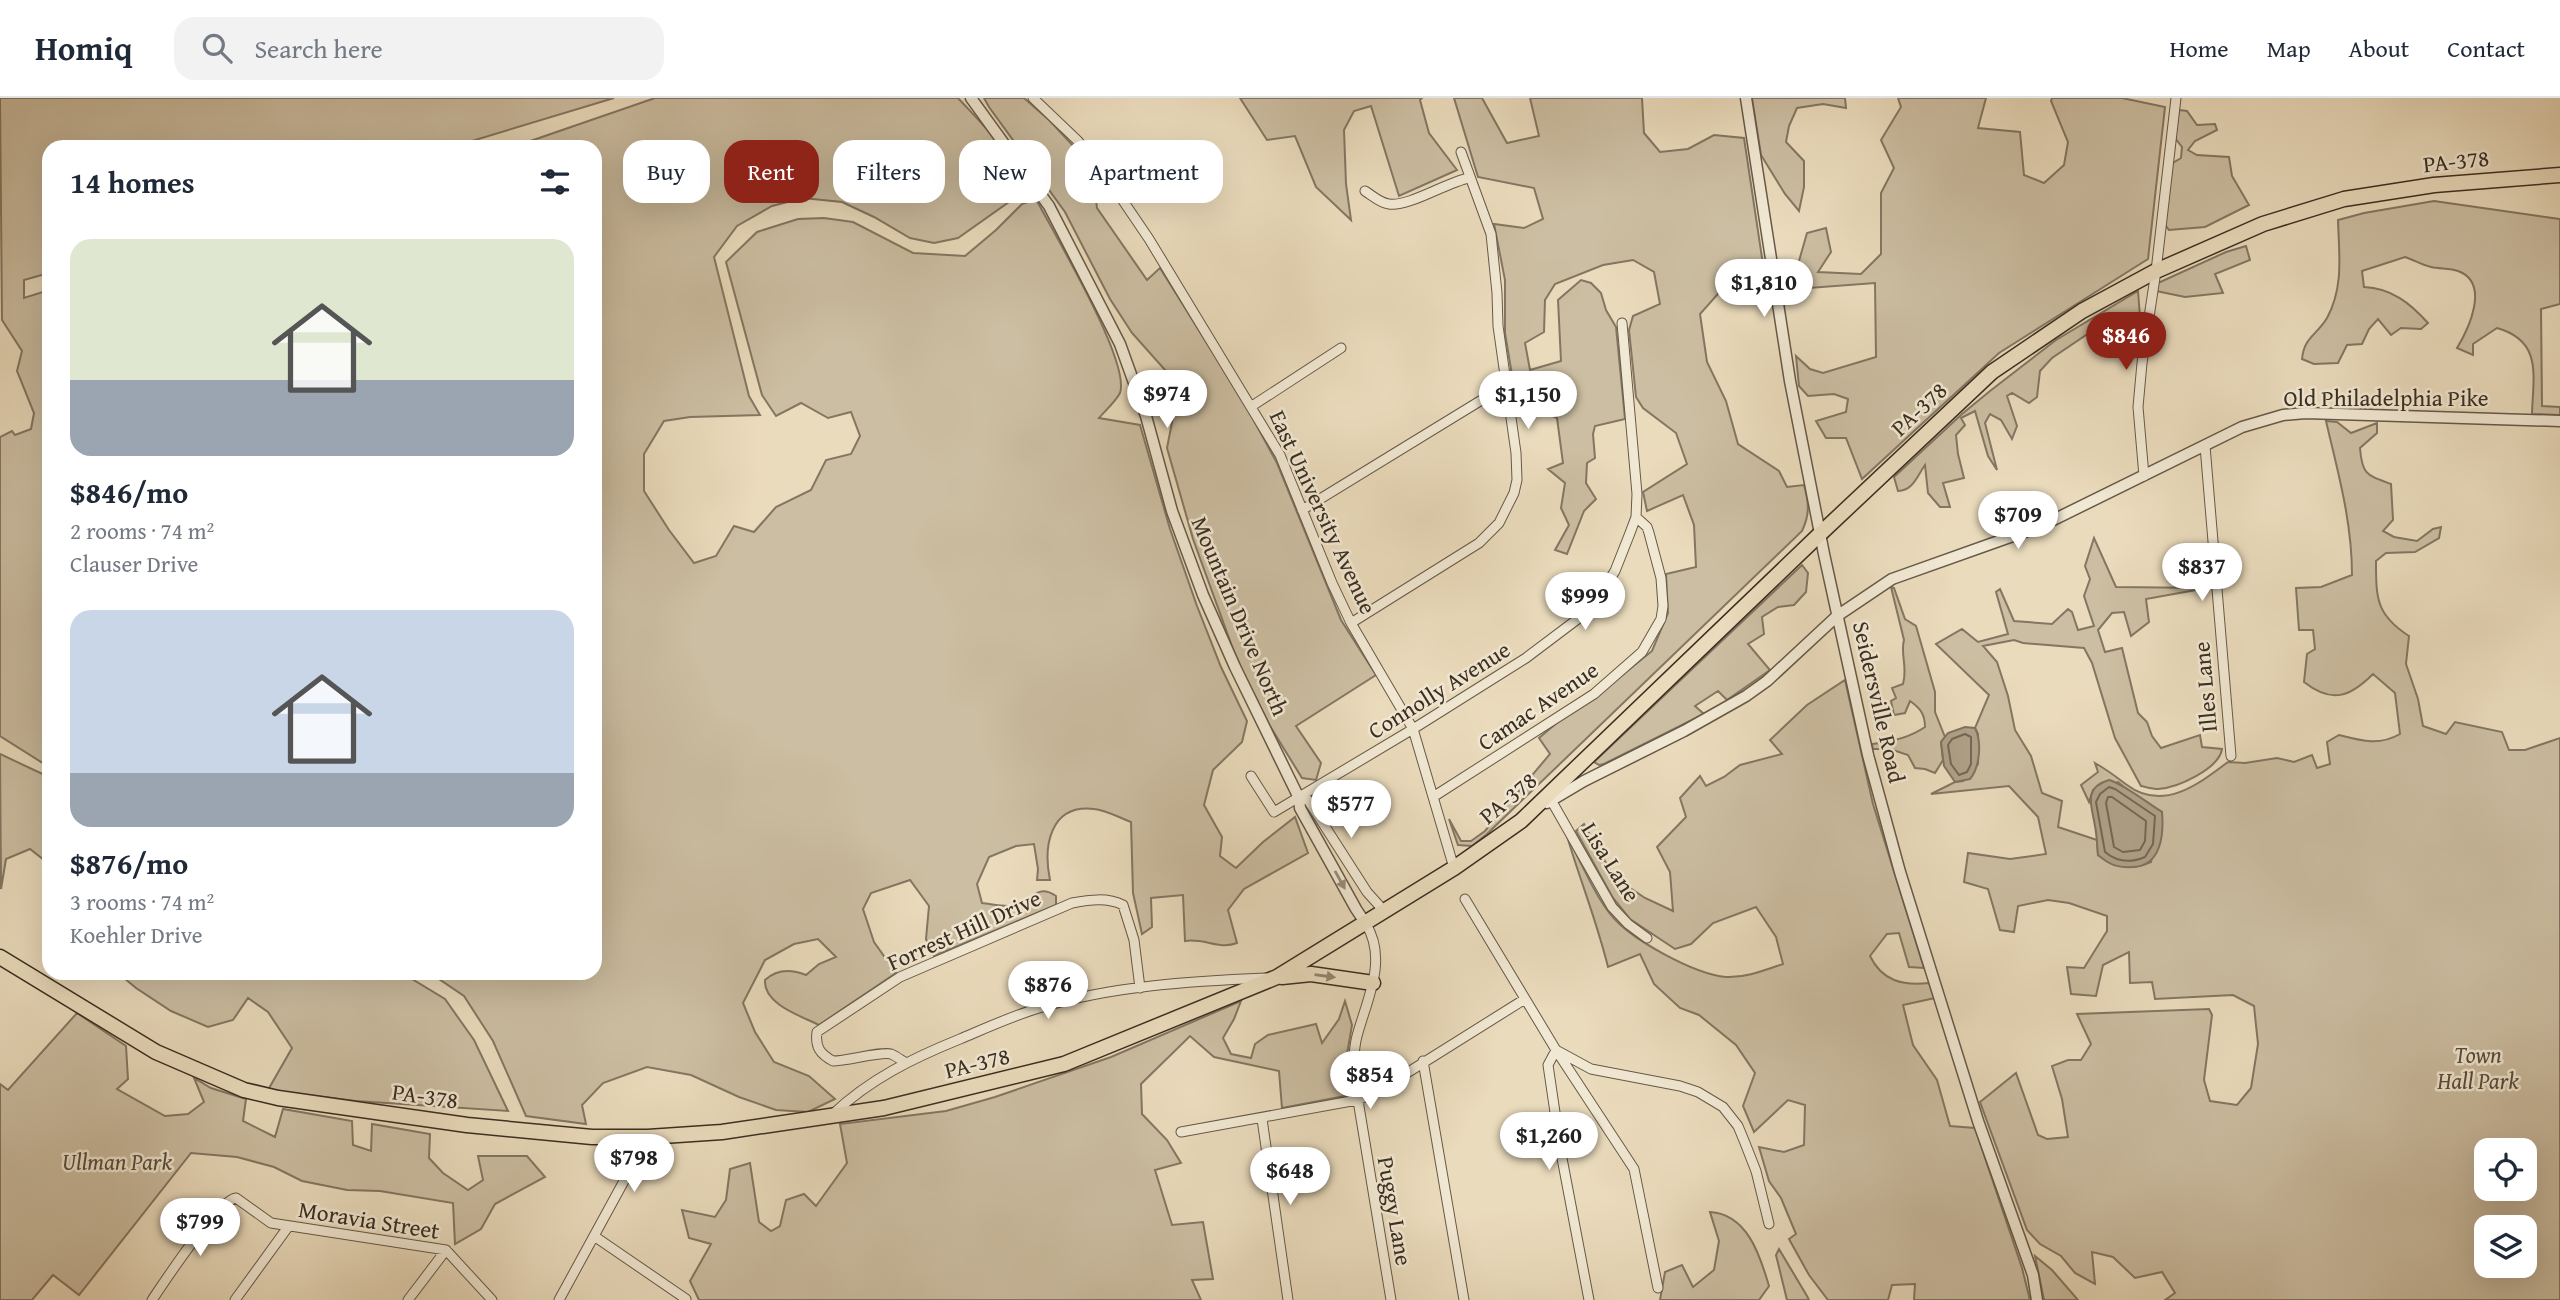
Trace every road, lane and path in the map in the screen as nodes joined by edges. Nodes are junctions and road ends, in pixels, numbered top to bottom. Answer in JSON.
{"nodes":[{"id":1,"x":971,"y":98,"type":"edge"},
{"id":2,"x":1033,"y":98,"type":"edge"},
{"id":3,"x":1745,"y":98,"type":"edge"},
{"id":4,"x":2175,"y":98,"type":"edge"},
{"id":5,"x":1461,"y":152,"type":"dead end"},
{"id":6,"x":2560,"y":175,"type":"edge"},
{"id":7,"x":1469,"y":178,"type":"junction"},
{"id":8,"x":1365,"y":191,"type":"dead end"},
{"id":9,"x":2156,"y":271,"type":"junction"},
{"id":10,"x":1622,"y":323,"type":"dead end"},
{"id":11,"x":1341,"y":348,"type":"dead end"},
{"id":12,"x":1507,"y":388,"type":"junction"},
{"id":13,"x":1252,"y":406,"type":"junction"},
{"id":14,"x":2560,"y":421,"type":"edge"},
{"id":15,"x":2205,"y":446,"type":"junction"},
{"id":16,"x":2144,"y":476,"type":"junction"},
{"id":17,"x":1302,"y":510,"type":"junction"},
{"id":18,"x":1636,"y":517,"type":"junction"},
{"id":19,"x":1821,"y":533,"type":"junction"},
{"id":20,"x":1837,"y":616,"type":"junction"},
{"id":21,"x":1351,"y":623,"type":"junction"},
{"id":22,"x":1413,"y":729,"type":"junction"},
{"id":23,"x":2231,"y":756,"type":"dead end"},
{"id":24,"x":1251,"y":776,"type":"dead end"},
{"id":25,"x":1433,"y":797,"type":"junction"},
{"id":26,"x":1299,"y":798,"type":"junction"},
{"id":27,"x":1551,"y":800,"type":"junction"},
{"id":28,"x":1521,"y":821,"type":"junction"},
{"id":29,"x":1454,"y":868,"type":"junction"},
{"id":30,"x":1465,"y":899,"type":"dead end"},
{"id":31,"x":1385,"y":912,"type":"junction"},
{"id":32,"x":1366,"y":924,"type":"junction"},
{"id":33,"x":1647,"y":938,"type":"dead end"},
{"id":34,"x":0,"y":957,"type":"edge"},
{"id":35,"x":1277,"y":977,"type":"junction"},
{"id":36,"x":1373,"y":984,"type":"junction"},
{"id":37,"x":1140,"y":988,"type":"junction"},
{"id":38,"x":1525,"y":999,"type":"junction"},
{"id":39,"x":1556,"y":1050,"type":"junction"},
{"id":40,"x":1423,"y":1061,"type":"junction"},
{"id":41,"x":906,"y":1063,"type":"junction"},
{"id":42,"x":1357,"y":1100,"type":"junction"},
{"id":43,"x":833,"y":1114,"type":"junction"},
{"id":44,"x":1262,"y":1119,"type":"junction"},
{"id":45,"x":1181,"y":1132,"type":"dead end"},
{"id":46,"x":648,"y":1137,"type":"junction"},
{"id":47,"x":1769,"y":1224,"type":"dead end"},
{"id":48,"x":288,"y":1227,"type":"junction"},
{"id":49,"x":594,"y":1236,"type":"junction"},
{"id":50,"x":446,"y":1250,"type":"junction"},
{"id":51,"x":1658,"y":1288,"type":"dead end"},
{"id":52,"x":152,"y":1300,"type":"edge"},
{"id":53,"x":235,"y":1300,"type":"edge"},
{"id":54,"x":408,"y":1300,"type":"edge"},
{"id":55,"x":492,"y":1300,"type":"edge"},
{"id":56,"x":559,"y":1300,"type":"edge"},
{"id":57,"x":686,"y":1300,"type":"edge"},
{"id":58,"x":1287,"y":1300,"type":"edge"},
{"id":59,"x":1391,"y":1300,"type":"edge"},
{"id":60,"x":1464,"y":1300,"type":"edge"},
{"id":61,"x":1589,"y":1300,"type":"edge"},
{"id":62,"x":2036,"y":1300,"type":"edge"}],
"edges":[{"from":1,"to":26,"type":"street","name":"Mountain Drive North"},
{"from":2,"to":13,"type":"street","name":"East University Avenue"},
{"from":3,"to":19,"type":"street","name":"Seidersville Road"},
{"from":4,"to":9,"type":"street"},
{"from":5,"to":7,"type":"street"},
{"from":6,"to":9,"type":"main road","name":"PA-378"},
{"from":7,"to":8,"type":"street"},
{"from":7,"to":12,"type":"street"},
{"from":9,"to":16,"type":"street"},
{"from":9,"to":19,"type":"main road","name":"PA-378"},
{"from":10,"to":18,"type":"street","name":"Connolly Avenue"},
{"from":11,"to":13,"type":"street"},
{"from":12,"to":17,"type":"street"},
{"from":12,"to":21,"type":"street"},
{"from":13,"to":17,"type":"street","name":"East University Avenue"},
{"from":14,"to":15,"type":"street","name":"Old Philadelphia Pike"},
{"from":15,"to":16,"type":"street","name":"Old Philadelphia Pike"},
{"from":15,"to":23,"type":"street","name":"Illes Lane"},
{"from":16,"to":20,"type":"street","name":"Old Philadelphia Pike"},
{"from":17,"to":21,"type":"street","name":"East University Avenue"},
{"from":18,"to":22,"type":"street","name":"Connolly Avenue"},
{"from":18,"to":25,"type":"street","name":"Camac Avenue"},
{"from":19,"to":20,"type":"street","name":"Seidersville Road"},
{"from":19,"to":28,"type":"main road","name":"PA-378"},
{"from":20,"to":27,"type":"street","name":"Old Philadelphia Pike"},
{"from":20,"to":62,"type":"street","name":"Seidersville Road"},
{"from":21,"to":22,"type":"street","name":"East University Avenue"},
{"from":22,"to":25,"type":"street","name":"East University Avenue"},
{"from":22,"to":26,"type":"street","name":"Connolly Avenue"},
{"from":24,"to":26,"type":"street","name":"Connolly Avenue"},
{"from":25,"to":29,"type":"street","name":"East University Avenue"},
{"from":26,"to":31,"type":"street"},
{"from":26,"to":32,"type":"street","name":"Mountain Drive North","one_way":true},
{"from":27,"to":28,"type":"street","name":"Old Philadelphia Pike"},
{"from":27,"to":33,"type":"street","name":"Lisa Lane"},
{"from":28,"to":29,"type":"main road","name":"PA-378"},
{"from":29,"to":31,"type":"main road","name":"PA-378"},
{"from":30,"to":38,"type":"street"},
{"from":31,"to":32,"type":"main road","name":"PA-378"},
{"from":32,"to":35,"type":"main road","name":"PA-378"},
{"from":32,"to":36,"type":"street","name":"Puggy Lane"},
{"from":34,"to":46,"type":"main road","name":"PA-378"},
{"from":35,"to":36,"type":"main road","one_way":true},
{"from":35,"to":37,"type":"street"},
{"from":35,"to":43,"type":"main road","name":"PA-378"},
{"from":36,"to":42,"type":"street","name":"Puggy Lane"},
{"from":37,"to":41,"type":"street"},
{"from":37,"to":41,"type":"street","name":"Forrest Hill Drive"},
{"from":38,"to":39,"type":"street"},
{"from":38,"to":40,"type":"street"},
{"from":39,"to":47,"type":"street"},
{"from":39,"to":51,"type":"street"},
{"from":39,"to":61,"type":"street"},
{"from":40,"to":42,"type":"street"},
{"from":40,"to":60,"type":"street"},
{"from":41,"to":43,"type":"street"},
{"from":42,"to":44,"type":"street"},
{"from":42,"to":59,"type":"street","name":"Puggy Lane"},
{"from":43,"to":46,"type":"main road","name":"PA-378"},
{"from":44,"to":45,"type":"street"},
{"from":44,"to":58,"type":"street"},
{"from":46,"to":49,"type":"street"},
{"from":48,"to":50,"type":"street","name":"Moravia Street"},
{"from":48,"to":52,"type":"street","name":"Moravia Street"},
{"from":48,"to":53,"type":"street"},
{"from":49,"to":56,"type":"street"},
{"from":49,"to":57,"type":"street"},
{"from":50,"to":54,"type":"street"},
{"from":50,"to":55,"type":"street","name":"Moravia Street"}]}
